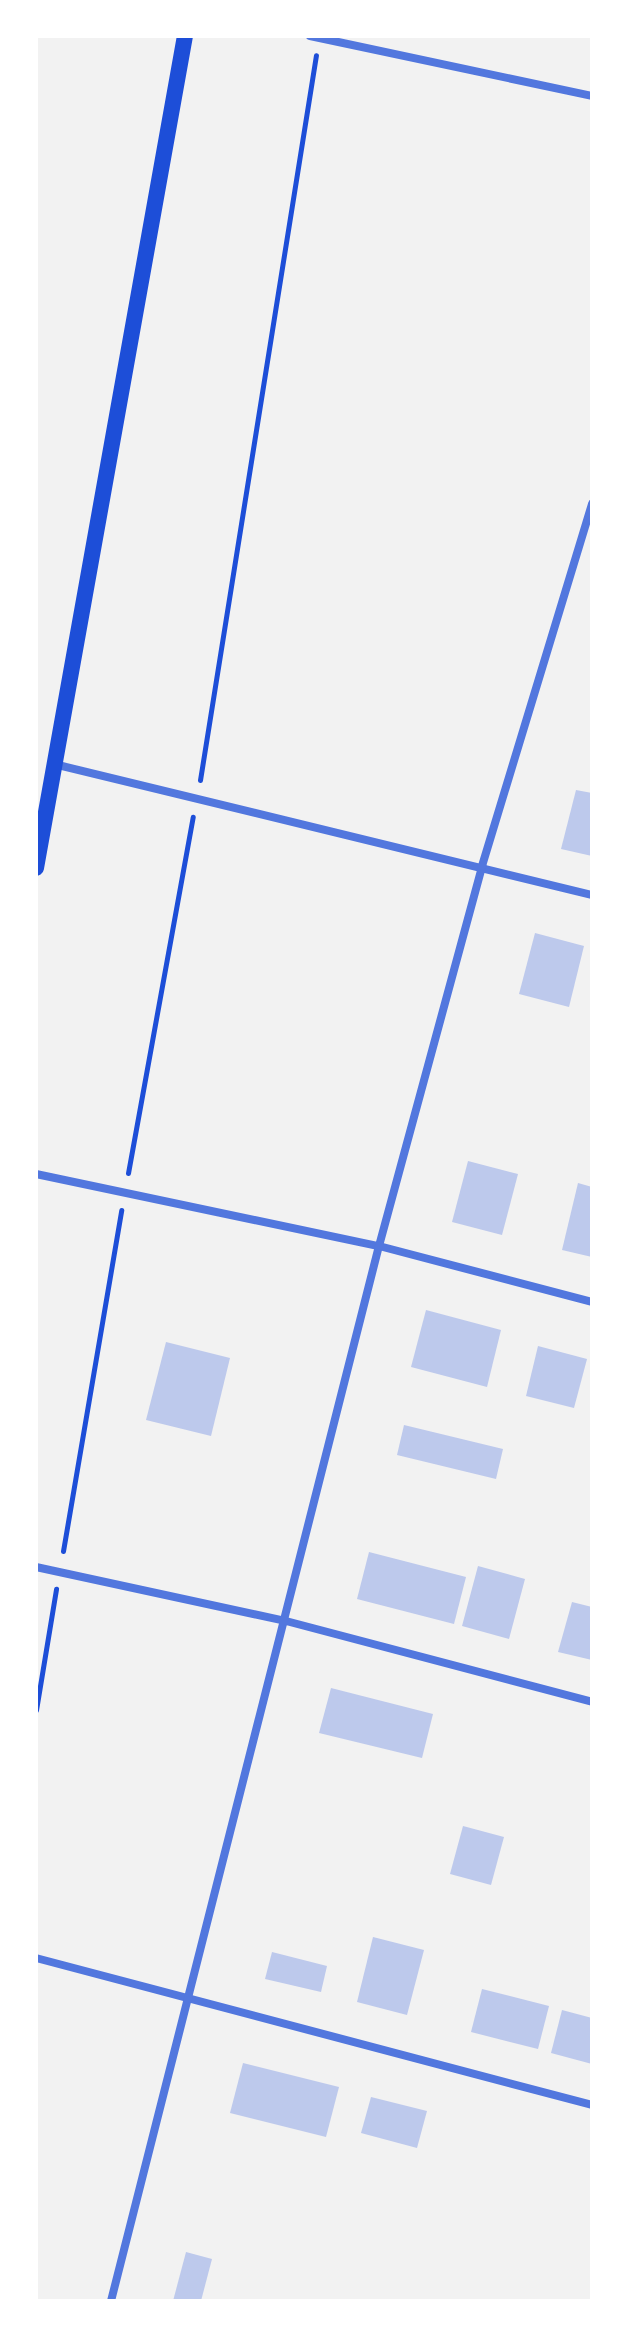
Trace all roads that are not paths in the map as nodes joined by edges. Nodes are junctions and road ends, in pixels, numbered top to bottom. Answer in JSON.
{"nodes":[{"id":1,"x":185,"y":36,"type":"edge"},
{"id":2,"x":314,"y":37,"type":"edge"},
{"id":3,"x":592,"y":96,"type":"edge"},
{"id":4,"x":592,"y":503,"type":"edge"},
{"id":5,"x":58,"y":765,"type":"junction"},
{"id":6,"x":482,"y":866,"type":"junction"},
{"id":7,"x":36,"y":868,"type":"edge"},
{"id":8,"x":592,"y":895,"type":"edge"},
{"id":9,"x":36,"y":1174,"type":"edge"},
{"id":10,"x":379,"y":1246,"type":"junction"},
{"id":11,"x":592,"y":1302,"type":"edge"},
{"id":12,"x":36,"y":1567,"type":"edge"},
{"id":13,"x":286,"y":1621,"type":"junction"},
{"id":14,"x":592,"y":1702,"type":"edge"},
{"id":15,"x":36,"y":1958,"type":"edge"},
{"id":16,"x":188,"y":1996,"type":"junction"},
{"id":17,"x":592,"y":2105,"type":"edge"},
{"id":18,"x":111,"y":2301,"type":"edge"}],
"edges":[{"from":1,"to":5,"type":"main road"},
{"from":2,"to":3,"type":"street"},
{"from":4,"to":6,"type":"street"},
{"from":5,"to":6,"type":"street"},
{"from":5,"to":7,"type":"main road"},
{"from":6,"to":8,"type":"street"},
{"from":6,"to":10,"type":"street"},
{"from":9,"to":10,"type":"street"},
{"from":10,"to":11,"type":"street"},
{"from":10,"to":13,"type":"street"},
{"from":12,"to":13,"type":"street"},
{"from":13,"to":14,"type":"street"},
{"from":13,"to":16,"type":"street"},
{"from":15,"to":16,"type":"street"},
{"from":16,"to":17,"type":"street"},
{"from":16,"to":18,"type":"street"}]}
